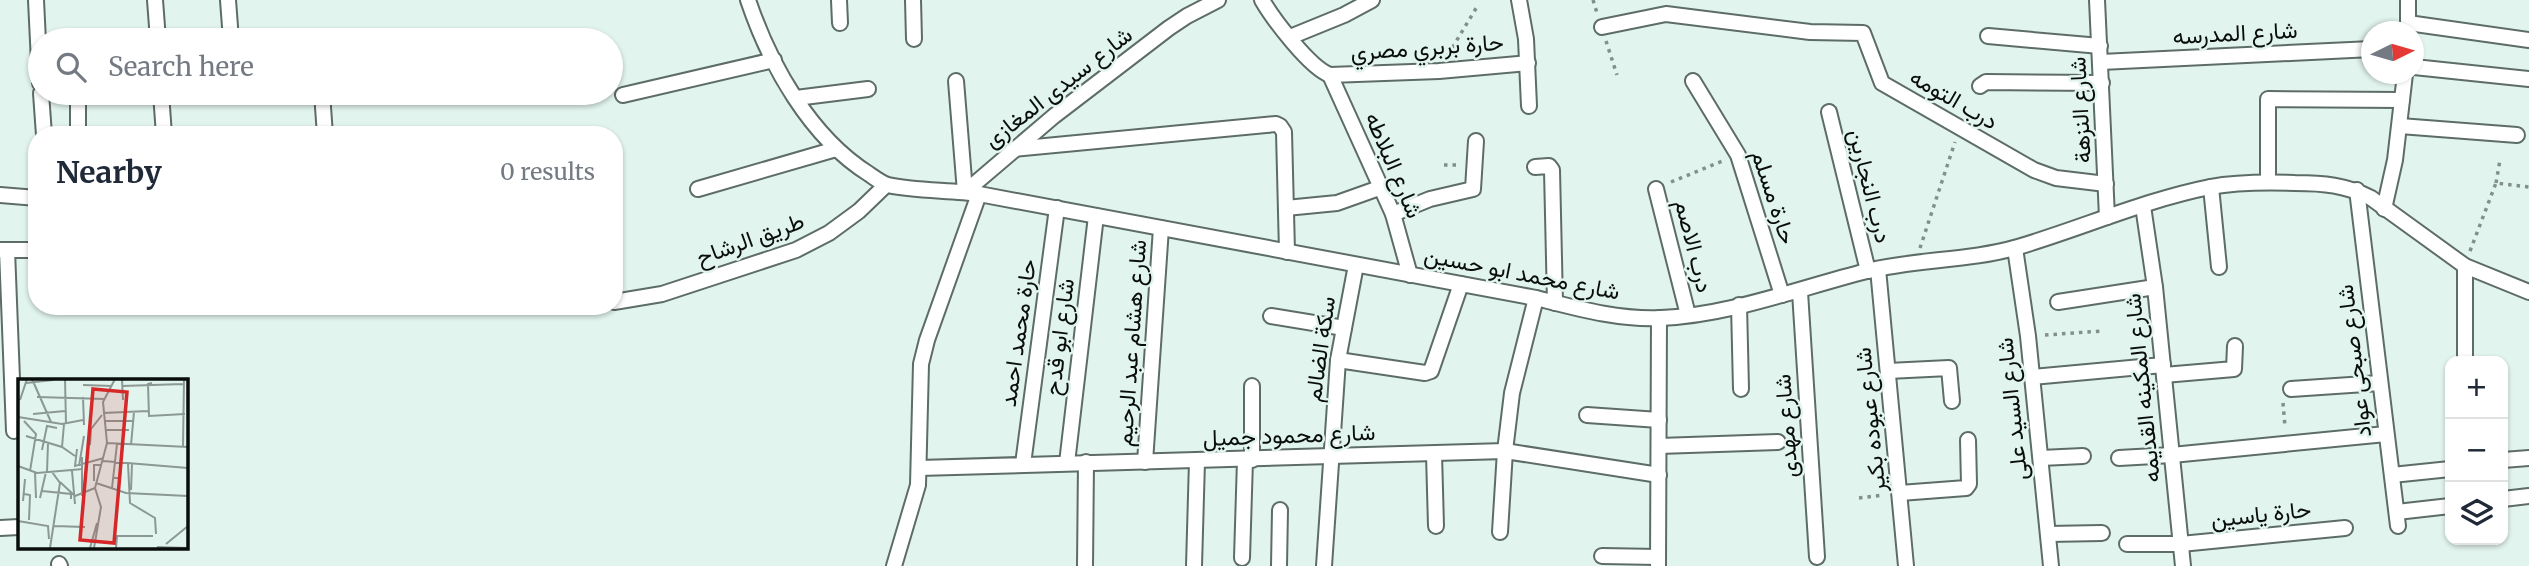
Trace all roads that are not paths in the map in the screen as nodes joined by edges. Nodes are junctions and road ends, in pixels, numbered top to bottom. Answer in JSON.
{"nodes":[{"id":1,"x":36,"y":0,"type":"edge"},
{"id":2,"x":155,"y":0,"type":"edge"},
{"id":3,"x":228,"y":0,"type":"edge"},
{"id":4,"x":748,"y":0,"type":"edge"},
{"id":5,"x":839,"y":0,"type":"edge"},
{"id":6,"x":913,"y":0,"type":"edge"},
{"id":7,"x":1218,"y":0,"type":"edge"},
{"id":8,"x":1262,"y":0,"type":"edge"},
{"id":9,"x":1372,"y":0,"type":"edge"},
{"id":10,"x":1519,"y":0,"type":"edge"},
{"id":11,"x":2097,"y":0,"type":"edge"},
{"id":12,"x":2408,"y":0,"type":"edge"},
{"id":13,"x":2408,"y":21,"type":"edge"},
{"id":14,"x":840,"y":23,"type":"dead end"},
{"id":15,"x":1602,"y":27,"type":"dead end"},
{"id":16,"x":37,"y":28,"type":"edge"},
{"id":17,"x":157,"y":28,"type":"edge"},
{"id":18,"x":230,"y":28,"type":"edge"},
{"id":19,"x":2424,"y":29,"type":"edge"},
{"id":20,"x":1988,"y":36,"type":"dead end"},
{"id":21,"x":1290,"y":37,"type":"junction"},
{"id":22,"x":914,"y":39,"type":"dead end"},
{"id":23,"x":2529,"y":40,"type":"edge"},
{"id":24,"x":2100,"y":46,"type":"junction"},
{"id":25,"x":2361,"y":49,"type":"edge"},
{"id":26,"x":774,"y":60,"type":"junction"},
{"id":27,"x":2101,"y":62,"type":"junction"},
{"id":28,"x":1528,"y":63,"type":"junction"},
{"id":29,"x":2424,"y":68,"type":"edge"},
{"id":30,"x":1329,"y":75,"type":"junction"},
{"id":31,"x":2529,"y":79,"type":"edge"},
{"id":32,"x":956,"y":81,"type":"dead end"},
{"id":33,"x":1693,"y":81,"type":"dead end"},
{"id":34,"x":2102,"y":83,"type":"junction"},
{"id":35,"x":2404,"y":84,"type":"edge"},
{"id":36,"x":1980,"y":86,"type":"dead end"},
{"id":37,"x":868,"y":89,"type":"dead end"},
{"id":38,"x":623,"y":95,"type":"dead end"},
{"id":39,"x":796,"y":98,"type":"junction"},
{"id":40,"x":2402,"y":100,"type":"junction"},
{"id":41,"x":42,"y":105,"type":"edge"},
{"id":42,"x":78,"y":105,"type":"edge"},
{"id":43,"x":162,"y":105,"type":"edge"},
{"id":44,"x":324,"y":105,"type":"edge"},
{"id":45,"x":1529,"y":106,"type":"dead end"},
{"id":46,"x":1829,"y":112,"type":"dead end"},
{"id":47,"x":43,"y":126,"type":"edge"},
{"id":48,"x":78,"y":126,"type":"edge"},
{"id":49,"x":163,"y":126,"type":"edge"},
{"id":50,"x":325,"y":126,"type":"edge"},
{"id":51,"x":2400,"y":126,"type":"junction"},
{"id":52,"x":2517,"y":135,"type":"dead end"},
{"id":53,"x":1476,"y":141,"type":"dead end"},
{"id":54,"x":836,"y":149,"type":"junction"},
{"id":55,"x":1013,"y":149,"type":"junction"},
{"id":56,"x":1535,"y":167,"type":"dead end"},
{"id":57,"x":2268,"y":182,"type":"junction"},
{"id":58,"x":2106,"y":184,"type":"junction"},
{"id":59,"x":886,"y":185,"type":"junction"},
{"id":60,"x":1382,"y":187,"type":"junction"},
{"id":61,"x":2211,"y":187,"type":"junction"},
{"id":62,"x":698,"y":189,"type":"dead end"},
{"id":63,"x":1656,"y":189,"type":"road end"},
{"id":64,"x":2357,"y":190,"type":"junction"},
{"id":65,"x":0,"y":193,"type":"edge"},
{"id":66,"x":972,"y":193,"type":"junction"},
{"id":67,"x":28,"y":197,"type":"edge"},
{"id":68,"x":2143,"y":206,"type":"junction"},
{"id":69,"x":1057,"y":208,"type":"junction"},
{"id":70,"x":1286,"y":208,"type":"junction"},
{"id":71,"x":2384,"y":209,"type":"junction"},
{"id":72,"x":1393,"y":214,"type":"junction"},
{"id":73,"x":1097,"y":216,"type":"junction"},
{"id":74,"x":2107,"y":218,"type":"junction"},
{"id":75,"x":1161,"y":228,"type":"junction"},
{"id":76,"x":2015,"y":248,"type":"junction"},
{"id":77,"x":3,"y":250,"type":"edge"},
{"id":78,"x":28,"y":250,"type":"edge"},
{"id":79,"x":1287,"y":252,"type":"junction"},
{"id":80,"x":1356,"y":265,"type":"junction"},
{"id":81,"x":2465,"y":266,"type":"junction"},
{"id":82,"x":2219,"y":267,"type":"dead end"},
{"id":83,"x":1873,"y":270,"type":"junction"},
{"id":84,"x":1410,"y":275,"type":"junction"},
{"id":85,"x":1461,"y":284,"type":"junction"},
{"id":86,"x":2155,"y":287,"type":"junction"},
{"id":87,"x":1800,"y":292,"type":"junction"},
{"id":88,"x":2529,"y":292,"type":"edge"},
{"id":89,"x":1782,"y":295,"type":"junction"},
{"id":90,"x":1536,"y":298,"type":"junction"},
{"id":91,"x":623,"y":300,"type":"edge"},
{"id":92,"x":2058,"y":302,"type":"dead end"},
{"id":93,"x":1555,"y":303,"type":"junction"},
{"id":94,"x":1739,"y":305,"type":"junction"},
{"id":95,"x":1688,"y":315,"type":"junction"},
{"id":96,"x":1271,"y":316,"type":"dead end"},
{"id":97,"x":1660,"y":318,"type":"junction"},
{"id":98,"x":1344,"y":328,"type":"junction"},
{"id":99,"x":2235,"y":346,"type":"dead end"},
{"id":100,"x":2465,"y":356,"type":"edge"},
{"id":101,"x":1338,"y":360,"type":"junction"},
{"id":102,"x":2163,"y":370,"type":"junction"},
{"id":103,"x":1888,"y":371,"type":"junction"},
{"id":104,"x":2032,"y":377,"type":"junction"},
{"id":105,"x":2380,"y":383,"type":"junction"},
{"id":106,"x":1252,"y":386,"type":"dead end"},
{"id":107,"x":1741,"y":389,"type":"dead end"},
{"id":108,"x":2287,"y":395,"type":"road end"},
{"id":109,"x":1952,"y":401,"type":"dead end"},
{"id":110,"x":1587,"y":415,"type":"dead end"},
{"id":111,"x":1659,"y":420,"type":"junction"},
{"id":112,"x":15,"y":431,"type":"dead end"},
{"id":113,"x":2386,"y":434,"type":"junction"},
{"id":114,"x":1968,"y":440,"type":"dead end"},
{"id":115,"x":1778,"y":442,"type":"dead end"},
{"id":116,"x":1659,"y":446,"type":"junction"},
{"id":117,"x":1505,"y":451,"type":"junction"},
{"id":118,"x":1434,"y":454,"type":"junction"},
{"id":119,"x":2172,"y":455,"type":"junction"},
{"id":120,"x":2082,"y":456,"type":"dead end"},
{"id":121,"x":1330,"y":457,"type":"junction"},
{"id":122,"x":2040,"y":458,"type":"junction"},
{"id":123,"x":2119,"y":458,"type":"dead end"},
{"id":124,"x":2529,"y":458,"type":"edge"},
{"id":125,"x":1248,"y":460,"type":"junction"},
{"id":126,"x":2508,"y":460,"type":"edge"},
{"id":127,"x":1145,"y":461,"type":"junction"},
{"id":128,"x":1197,"y":461,"type":"junction"},
{"id":129,"x":1086,"y":462,"type":"junction"},
{"id":130,"x":1067,"y":463,"type":"junction"},
{"id":131,"x":1023,"y":464,"type":"junction"},
{"id":132,"x":919,"y":468,"type":"junction"},
{"id":133,"x":2445,"y":470,"type":"edge"},
{"id":134,"x":1659,"y":475,"type":"junction"},
{"id":135,"x":2392,"y":475,"type":"junction"},
{"id":136,"x":1900,"y":493,"type":"junction"},
{"id":137,"x":2529,"y":496,"type":"edge"},
{"id":138,"x":2508,"y":498,"type":"edge"},
{"id":139,"x":2445,"y":507,"type":"edge"},
{"id":140,"x":1280,"y":510,"type":"dead end"},
{"id":141,"x":1436,"y":526,"type":"dead end"},
{"id":142,"x":18,"y":527,"type":"edge"},
{"id":143,"x":0,"y":528,"type":"edge"},
{"id":144,"x":2345,"y":528,"type":"dead end"},
{"id":145,"x":1500,"y":533,"type":"dead end"},
{"id":146,"x":2102,"y":533,"type":"dead end"},
{"id":147,"x":2048,"y":534,"type":"junction"},
{"id":148,"x":2127,"y":544,"type":"dead end"},
{"id":149,"x":2181,"y":544,"type":"junction"},
{"id":150,"x":1602,"y":556,"type":"dead end"},
{"id":151,"x":1242,"y":558,"type":"dead end"},
{"id":152,"x":1817,"y":558,"type":"dead end"},
{"id":153,"x":1658,"y":562,"type":"edge"},
{"id":154,"x":894,"y":566,"type":"edge"},
{"id":155,"x":1085,"y":566,"type":"edge"},
{"id":156,"x":1194,"y":566,"type":"edge"},
{"id":157,"x":1279,"y":566,"type":"edge"},
{"id":158,"x":1324,"y":566,"type":"edge"},
{"id":159,"x":1906,"y":566,"type":"edge"},
{"id":160,"x":2051,"y":566,"type":"edge"},
{"id":161,"x":2183,"y":566,"type":"edge"}],
"edges":[{"from":1,"to":16,"type":"street"},
{"from":2,"to":17,"type":"street"},
{"from":3,"to":18,"type":"street"},
{"from":4,"to":26,"type":"street"},
{"from":5,"to":14,"type":"street"},
{"from":6,"to":22,"type":"street"},
{"from":7,"to":55,"type":"street","name":"شارع سيدى المغازى"},
{"from":8,"to":21,"type":"street"},
{"from":9,"to":21,"type":"street"},
{"from":10,"to":28,"type":"street"},
{"from":11,"to":24,"type":"street","name":"شارع النزهة"},
{"from":12,"to":13,"type":"street"},
{"from":15,"to":58,"type":"street","name":"درب التومه"},
{"from":19,"to":23,"type":"street"},
{"from":20,"to":24,"type":"street"},
{"from":21,"to":30,"type":"street"},
{"from":24,"to":27,"type":"street","name":"شارع النزهة"},
{"from":25,"to":27,"type":"street","name":"شارع المدرسه"},
{"from":26,"to":38,"type":"street"},
{"from":26,"to":39,"type":"street"},
{"from":27,"to":34,"type":"street","name":"شارع النزهة"},
{"from":28,"to":30,"type":"street","name":"حارة بربري مصري"},
{"from":28,"to":45,"type":"street"},
{"from":29,"to":31,"type":"street"},
{"from":30,"to":60,"type":"street","name":"شارع البلاطه"},
{"from":32,"to":66,"type":"street"},
{"from":33,"to":89,"type":"street","name":"حارة مسلم"},
{"from":34,"to":36,"type":"street"},
{"from":34,"to":58,"type":"street","name":"شارع النزهة"},
{"from":35,"to":40,"type":"street"},
{"from":37,"to":39,"type":"street"},
{"from":39,"to":54,"type":"street"},
{"from":40,"to":51,"type":"street"},
{"from":40,"to":57,"type":"street"},
{"from":41,"to":47,"type":"street"},
{"from":42,"to":48,"type":"street"},
{"from":43,"to":49,"type":"street"},
{"from":44,"to":50,"type":"street"},
{"from":46,"to":83,"type":"street","name":"درب النجارين"},
{"from":51,"to":52,"type":"street"},
{"from":51,"to":71,"type":"street"},
{"from":53,"to":72,"type":"street"},
{"from":54,"to":59,"type":"street"},
{"from":54,"to":62,"type":"street"},
{"from":55,"to":66,"type":"street","name":"شارع سيدى المغازى"},
{"from":55,"to":70,"type":"street"},
{"from":56,"to":93,"type":"street"},
{"from":57,"to":61,"type":"street","name":"شارع محمد ابو حسين"},
{"from":57,"to":64,"type":"street","name":"شارع محمد ابو حسين"},
{"from":58,"to":74,"type":"street","name":"شارع النزهة"},
{"from":59,"to":66,"type":"street","name":"شارع محمد ابو حسين"},
{"from":59,"to":91,"type":"street","name":"طريق الرشاح"},
{"from":60,"to":70,"type":"street"},
{"from":60,"to":72,"type":"street","name":"شارع البلاطه"},
{"from":61,"to":68,"type":"street","name":"شارع محمد ابو حسين"},
{"from":61,"to":82,"type":"street"},
{"from":63,"to":95,"type":"street","name":"درب الاصم"},
{"from":64,"to":71,"type":"street"},
{"from":64,"to":105,"type":"street","name":"شارع صبحى عواد"},
{"from":65,"to":67,"type":"street"},
{"from":66,"to":69,"type":"street","name":"شارع محمد ابو حسين"},
{"from":66,"to":132,"type":"street"},
{"from":68,"to":74,"type":"street","name":"شارع محمد ابو حسين"},
{"from":68,"to":86,"type":"street","name":"شارع المكينه القديمه"},
{"from":69,"to":73,"type":"street","name":"شارع محمد ابو حسين"},
{"from":69,"to":131,"type":"street","name":"حارة محمد احمد"},
{"from":70,"to":79,"type":"street"},
{"from":71,"to":81,"type":"street"},
{"from":72,"to":84,"type":"street","name":"شارع البلاطه"},
{"from":73,"to":75,"type":"street","name":"شارع محمد ابو حسين"},
{"from":73,"to":130,"type":"street","name":"شارع ابو قدح"},
{"from":74,"to":76,"type":"street","name":"شارع محمد ابو حسين"},
{"from":75,"to":79,"type":"street","name":"شارع محمد ابو حسين"},
{"from":75,"to":127,"type":"street","name":"شارع هشام عبد الرحيم"},
{"from":76,"to":83,"type":"street","name":"شارع محمد ابو حسين"},
{"from":76,"to":104,"type":"street","name":"شارع السيد على"},
{"from":77,"to":78,"type":"street"},
{"from":77,"to":112,"type":"street"},
{"from":79,"to":80,"type":"street","name":"شارع محمد ابو حسين"},
{"from":80,"to":84,"type":"street","name":"شارع محمد ابو حسين"},
{"from":80,"to":98,"type":"street","name":"سكة الضالم"},
{"from":81,"to":88,"type":"street"},
{"from":81,"to":100,"type":"street"},
{"from":83,"to":87,"type":"street","name":"شارع محمد ابو حسين"},
{"from":83,"to":103,"type":"street","name":"شارع عبوده بكير"},
{"from":84,"to":85,"type":"street","name":"شارع محمد ابو حسين"},
{"from":85,"to":90,"type":"street","name":"شارع محمد ابو حسين"},
{"from":85,"to":101,"type":"street"},
{"from":86,"to":92,"type":"street"},
{"from":86,"to":102,"type":"street","name":"شارع المكينه القديمه"},
{"from":87,"to":89,"type":"street","name":"شارع محمد ابو حسين"},
{"from":87,"to":152,"type":"street","name":"شارع مهدى"},
{"from":89,"to":94,"type":"street","name":"شارع محمد ابو حسين"},
{"from":90,"to":93,"type":"street","name":"شارع محمد ابو حسين"},
{"from":90,"to":117,"type":"street"},
{"from":93,"to":97,"type":"street","name":"شارع محمد ابو حسين"},
{"from":94,"to":95,"type":"street","name":"شارع محمد ابو حسين"},
{"from":94,"to":107,"type":"street"},
{"from":95,"to":97,"type":"street","name":"شارع محمد ابو حسين"},
{"from":96,"to":98,"type":"street"},
{"from":97,"to":111,"type":"street"},
{"from":98,"to":101,"type":"street","name":"سكة الضالم"},
{"from":99,"to":102,"type":"street"},
{"from":101,"to":121,"type":"street","name":"سكة الضالم"},
{"from":102,"to":104,"type":"street"},
{"from":102,"to":119,"type":"street","name":"شارع المكينه القديمه"},
{"from":103,"to":109,"type":"street"},
{"from":103,"to":136,"type":"street","name":"شارع عبوده بكير"},
{"from":104,"to":122,"type":"street","name":"شارع السيد على"},
{"from":105,"to":108,"type":"street"},
{"from":105,"to":113,"type":"street","name":"شارع صبحى عواد"},
{"from":106,"to":125,"type":"street"},
{"from":110,"to":111,"type":"street"},
{"from":111,"to":116,"type":"street"},
{"from":113,"to":119,"type":"street"},
{"from":113,"to":135,"type":"street","name":"شارع صبحى عواد"},
{"from":114,"to":136,"type":"street"},
{"from":115,"to":116,"type":"street"},
{"from":116,"to":134,"type":"street"},
{"from":117,"to":118,"type":"street","name":"شارع محمود جميل"},
{"from":117,"to":134,"type":"street","name":"شارع محمود جميل"},
{"from":117,"to":145,"type":"street"},
{"from":118,"to":121,"type":"street","name":"شارع محمود جميل"},
{"from":118,"to":141,"type":"street"},
{"from":119,"to":123,"type":"street"},
{"from":119,"to":149,"type":"street","name":"شارع المكينه القديمه"},
{"from":120,"to":122,"type":"street"},
{"from":121,"to":125,"type":"street","name":"شارع محمود جميل"},
{"from":121,"to":158,"type":"street","name":"سكة الضالم"},
{"from":122,"to":147,"type":"street","name":"شارع السيد على"},
{"from":124,"to":126,"type":"street"},
{"from":125,"to":128,"type":"street","name":"شارع محمود جميل"},
{"from":125,"to":151,"type":"street"},
{"from":127,"to":128,"type":"street","name":"شارع محمود جميل"},
{"from":127,"to":129,"type":"street","name":"شارع محمود جميل"},
{"from":128,"to":156,"type":"street"},
{"from":129,"to":130,"type":"street","name":"شارع محمود جميل"},
{"from":129,"to":155,"type":"street"},
{"from":130,"to":131,"type":"street","name":"شارع محمود جميل"},
{"from":131,"to":132,"type":"street","name":"شارع محمود جميل"},
{"from":132,"to":154,"type":"street"},
{"from":133,"to":135,"type":"street"},
{"from":134,"to":153,"type":"street"},
{"from":135,"to":139,"type":"street","name":"شارع صبحى عواد"},
{"from":136,"to":159,"type":"street","name":"شارع عبوده بكير"},
{"from":137,"to":138,"type":"street"},
{"from":140,"to":157,"type":"street"},
{"from":142,"to":143,"type":"street"},
{"from":144,"to":149,"type":"street","name":"حارة ياسين"},
{"from":146,"to":147,"type":"street"},
{"from":147,"to":160,"type":"street","name":"شارع السيد على"},
{"from":148,"to":149,"type":"street","name":"حارة ياسين"},
{"from":149,"to":161,"type":"street","name":"شارع المكينه القديمه"},
{"from":150,"to":153,"type":"street"}]}
